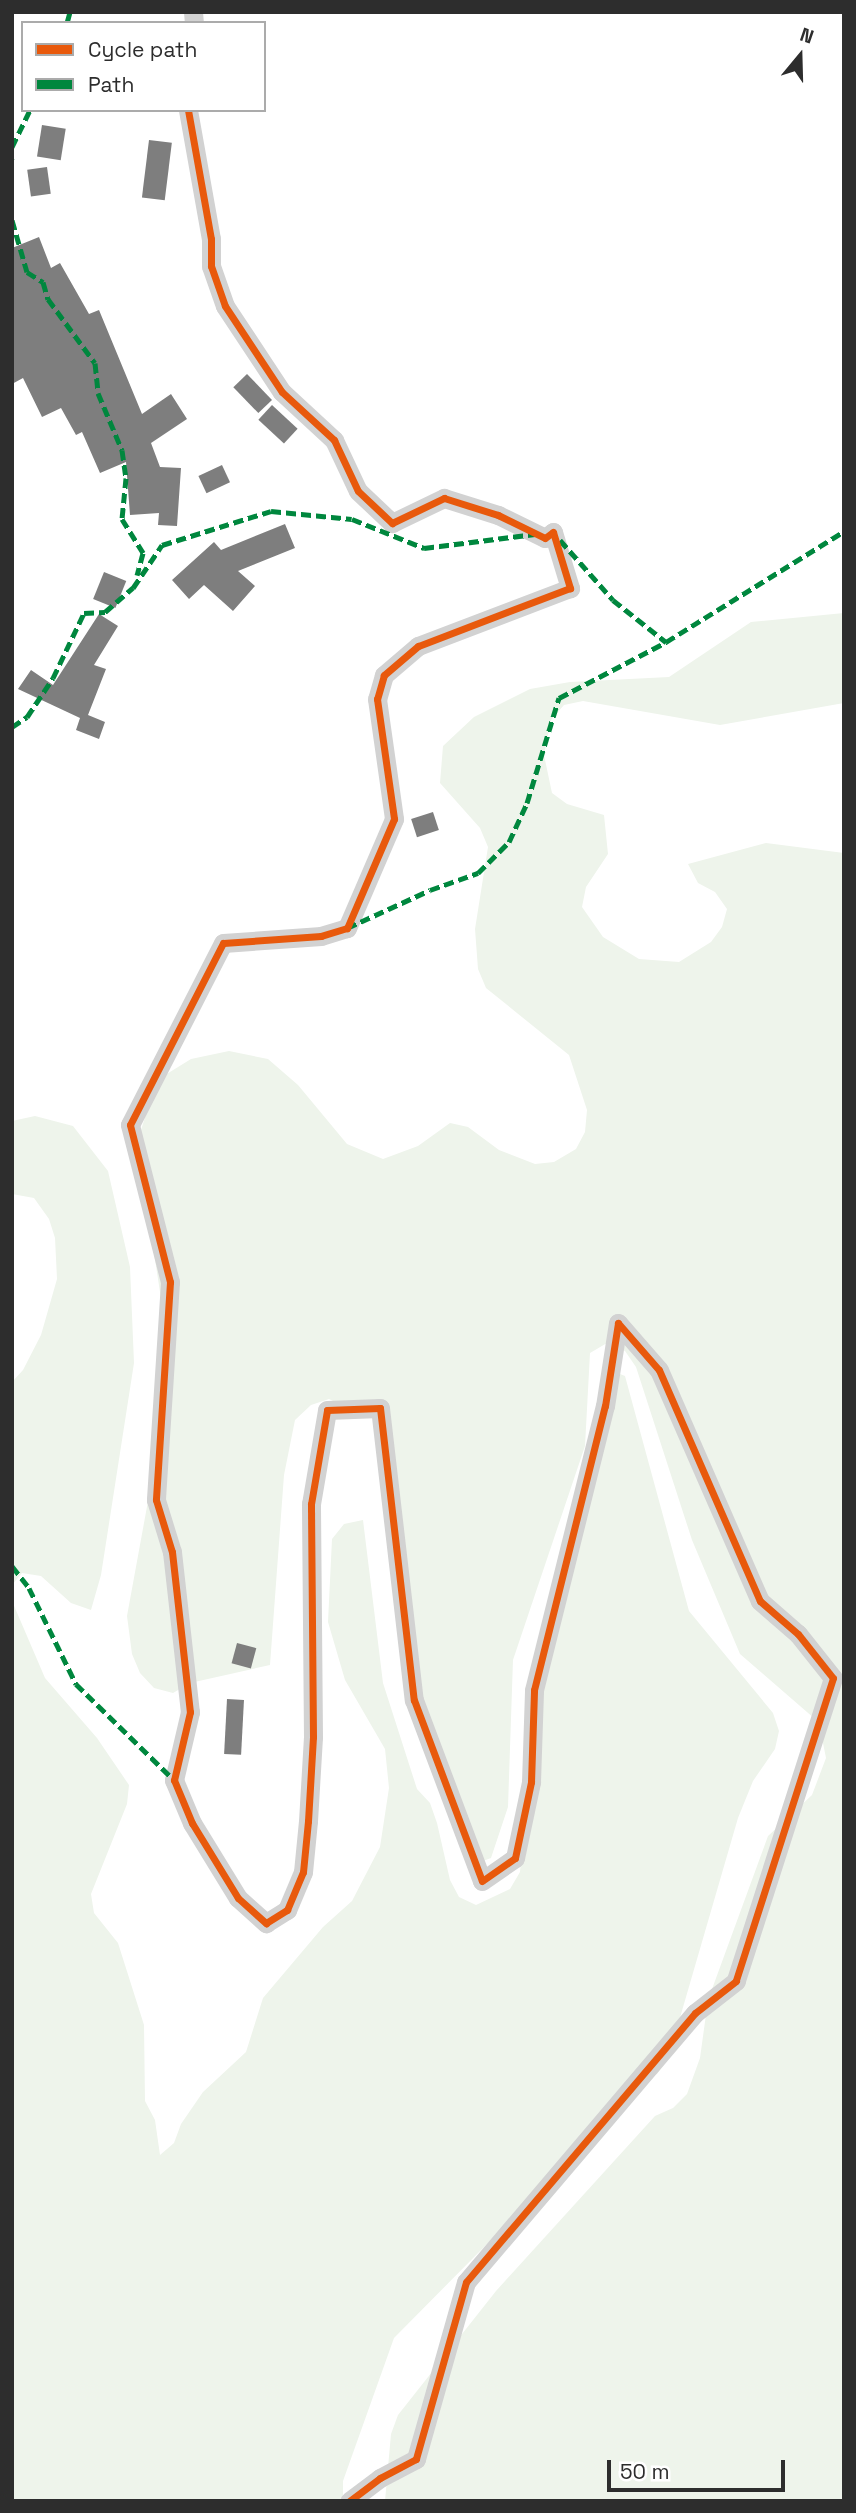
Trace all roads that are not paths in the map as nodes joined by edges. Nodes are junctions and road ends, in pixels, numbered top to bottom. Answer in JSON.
{"nodes":[{"id":1,"x":188,"y":112,"type":"edge"},
{"id":2,"x":350,"y":2501,"type":"edge"}],
"edges":[{"from":1,"to":2,"type":"street"}]}
